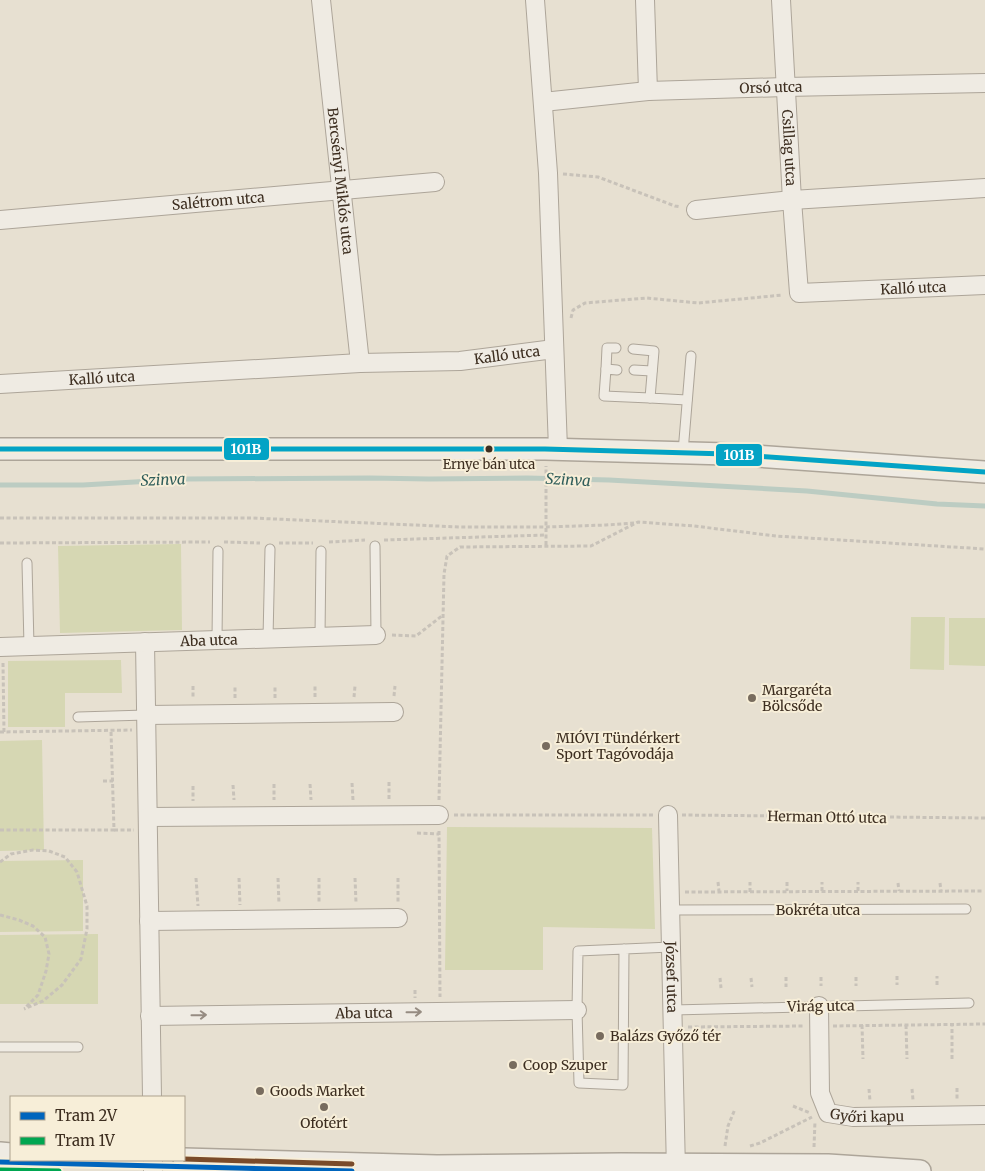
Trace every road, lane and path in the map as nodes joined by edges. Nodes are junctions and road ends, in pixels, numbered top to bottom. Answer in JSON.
{"nodes":[{"id":1,"x":321,"y":0,"type":"edge"},
{"id":2,"x":535,"y":0,"type":"edge"},
{"id":3,"x":645,"y":0,"type":"edge"},
{"id":4,"x":780,"y":0,"type":"edge"},
{"id":5,"x":985,"y":83,"type":"edge"},
{"id":6,"x":785,"y":87,"type":"junction"},
{"id":7,"x":648,"y":91,"type":"junction"},
{"id":8,"x":542,"y":102,"type":"junction"},
{"id":9,"x":548,"y":172,"type":"junction"},
{"id":10,"x":436,"y":182,"type":"dead end"},
{"id":11,"x":985,"y":188,"type":"edge"},
{"id":12,"x":341,"y":190,"type":"junction"},
{"id":13,"x":792,"y":200,"type":"junction"},
{"id":14,"x":696,"y":210,"type":"joint"},
{"id":15,"x":0,"y":220,"type":"edge"},
{"id":16,"x":985,"y":285,"type":"edge"},
{"id":17,"x":799,"y":294,"type":"junction"},
{"id":18,"x":570,"y":319,"type":"dead end"},
{"id":19,"x":616,"y":348,"type":"dead end"},
{"id":20,"x":554,"y":350,"type":"junction"},
{"id":21,"x":632,"y":350,"type":"dead end"},
{"id":22,"x":691,"y":356,"type":"dead end"},
{"id":23,"x":360,"y":363,"type":"junction"},
{"id":24,"x":606,"y":369,"type":"junction"},
{"id":25,"x":617,"y":370,"type":"dead end"},
{"id":26,"x":634,"y":370,"type":"dead end"},
{"id":27,"x":652,"y":371,"type":"junction"},
{"id":28,"x":0,"y":384,"type":"edge"},
{"id":29,"x":650,"y":398,"type":"junction"},
{"id":30,"x":687,"y":400,"type":"junction"},
{"id":31,"x":0,"y":448,"type":"edge"},
{"id":32,"x":558,"y":449,"type":"junction"},
{"id":33,"x":683,"y":452,"type":"junction"},
{"id":34,"x":546,"y":471,"type":"dead end"},
{"id":35,"x":985,"y":472,"type":"edge"},
{"id":36,"x":0,"y":518,"type":"edge"},
{"id":37,"x":638,"y":522,"type":"junction"},
{"id":38,"x":546,"y":527,"type":"junction"},
{"id":39,"x":546,"y":535,"type":"junction"},
{"id":40,"x":376,"y":542,"type":"junction"},
{"id":41,"x":261,"y":543,"type":"dead end"},
{"id":42,"x":278,"y":543,"type":"dead end"},
{"id":43,"x":0,"y":544,"type":"edge"},
{"id":44,"x":546,"y":546,"type":"junction"},
{"id":45,"x":270,"y":549,"type":"dead end"},
{"id":46,"x":985,"y":549,"type":"edge"},
{"id":47,"x":218,"y":551,"type":"dead end"},
{"id":48,"x":320,"y":551,"type":"dead end"},
{"id":49,"x":27,"y":563,"type":"dead end"},
{"id":50,"x":443,"y":616,"type":"junction"},
{"id":51,"x":376,"y":635,"type":"junction"},
{"id":52,"x":320,"y":636,"type":"junction"},
{"id":53,"x":268,"y":638,"type":"junction"},
{"id":54,"x":217,"y":639,"type":"junction"},
{"id":55,"x":145,"y":642,"type":"junction"},
{"id":56,"x":28,"y":646,"type":"junction"},
{"id":57,"x":1,"y":647,"type":"edge"},
{"id":58,"x":2,"y":698,"type":"edge"},
{"id":59,"x":394,"y":712,"type":"dead end"},
{"id":60,"x":78,"y":717,"type":"dead end"},
{"id":61,"x":146,"y":723,"type":"junction"},
{"id":62,"x":111,"y":731,"type":"junction"},
{"id":63,"x":2,"y":732,"type":"edge"},
{"id":64,"x":104,"y":781,"type":"dead end"},
{"id":65,"x":113,"y":781,"type":"junction"},
{"id":66,"x":439,"y":815,"type":"junction"},
{"id":67,"x":668,"y":815,"type":"junction"},
{"id":68,"x":148,"y":817,"type":"junction"},
{"id":69,"x":985,"y":818,"type":"edge"},
{"id":70,"x":0,"y":830,"type":"edge"},
{"id":71,"x":0,"y":862,"type":"edge"},
{"id":72,"x":196,"y":878,"type":"dead end"},
{"id":73,"x":238,"y":878,"type":"dead end"},
{"id":74,"x":278,"y":878,"type":"dead end"},
{"id":75,"x":318,"y":878,"type":"dead end"},
{"id":76,"x":355,"y":878,"type":"dead end"},
{"id":77,"x":398,"y":878,"type":"dead end"},
{"id":78,"x":718,"y":882,"type":"dead end"},
{"id":79,"x":750,"y":882,"type":"dead end"},
{"id":80,"x":787,"y":882,"type":"dead end"},
{"id":81,"x":822,"y":882,"type":"dead end"},
{"id":82,"x":858,"y":882,"type":"dead end"},
{"id":83,"x":898,"y":883,"type":"dead end"},
{"id":84,"x":940,"y":883,"type":"dead end"},
{"id":85,"x":719,"y":891,"type":"junction"},
{"id":86,"x":787,"y":891,"type":"junction"},
{"id":87,"x":822,"y":891,"type":"junction"},
{"id":88,"x":899,"y":891,"type":"junction"},
{"id":89,"x":941,"y":891,"type":"junction"},
{"id":90,"x":680,"y":892,"type":"dead end"},
{"id":91,"x":750,"y":892,"type":"junction"},
{"id":92,"x":858,"y":892,"type":"junction"},
{"id":93,"x":984,"y":892,"type":"edge"},
{"id":94,"x":966,"y":909,"type":"dead end"},
{"id":95,"x":671,"y":910,"type":"junction"},
{"id":96,"x":0,"y":915,"type":"edge"},
{"id":97,"x":398,"y":918,"type":"joint"},
{"id":98,"x":357,"y":919,"type":"junction"},
{"id":99,"x":280,"y":920,"type":"junction"},
{"id":100,"x":320,"y":920,"type":"junction"},
{"id":101,"x":149,"y":921,"type":"junction"},
{"id":102,"x":198,"y":921,"type":"junction"},
{"id":103,"x":240,"y":921,"type":"junction"},
{"id":104,"x":671,"y":947,"type":"junction"},
{"id":105,"x":624,"y":949,"type":"junction"},
{"id":106,"x":897,"y":976,"type":"dead end"},
{"id":107,"x":937,"y":976,"type":"dead end"},
{"id":108,"x":786,"y":977,"type":"dead end"},
{"id":109,"x":821,"y":977,"type":"dead end"},
{"id":110,"x":856,"y":977,"type":"dead end"},
{"id":111,"x":720,"y":978,"type":"dead end"},
{"id":112,"x":751,"y":978,"type":"dead end"},
{"id":113,"x":897,"y":985,"type":"dead end"},
{"id":114,"x":937,"y":985,"type":"dead end"},
{"id":115,"x":821,"y":986,"type":"dead end"},
{"id":116,"x":856,"y":986,"type":"dead end"},
{"id":117,"x":752,"y":987,"type":"dead end"},
{"id":118,"x":786,"y":987,"type":"dead end"},
{"id":119,"x":721,"y":988,"type":"dead end"},
{"id":120,"x":969,"y":1003,"type":"dead end"},
{"id":121,"x":819,"y":1006,"type":"junction"},
{"id":122,"x":577,"y":1010,"type":"junction"},
{"id":123,"x":673,"y":1010,"type":"junction"},
{"id":124,"x":440,"y":1012,"type":"junction"},
{"id":125,"x":150,"y":1016,"type":"junction"},
{"id":126,"x":862,"y":1025,"type":"dead end"},
{"id":127,"x":906,"y":1025,"type":"dead end"},
{"id":128,"x":952,"y":1025,"type":"dead end"},
{"id":129,"x":0,"y":1047,"type":"edge"},
{"id":130,"x":78,"y":1047,"type":"dead end"},
{"id":131,"x":863,"y":1059,"type":"dead end"},
{"id":132,"x":906,"y":1059,"type":"dead end"},
{"id":133,"x":952,"y":1059,"type":"dead end"},
{"id":134,"x":152,"y":1096,"type":"edge"},
{"id":135,"x":793,"y":1106,"type":"dead end"},
{"id":136,"x":735,"y":1109,"type":"dead end"},
{"id":137,"x":815,"y":1115,"type":"junction"},
{"id":138,"x":985,"y":1115,"type":"edge"},
{"id":139,"x":742,"y":1148,"type":"dead end"},
{"id":140,"x":724,"y":1150,"type":"dead end"},
{"id":141,"x":813,"y":1153,"type":"dead end"},
{"id":142,"x":185,"y":1159,"type":"edge"},
{"id":143,"x":621,"y":1168,"type":"edge"},
{"id":144,"x":675,"y":1168,"type":"edge"},
{"id":145,"x":920,"y":1171,"type":"edge"}],
"edges":[{"from":1,"to":12,"type":"street","name":"Bercsényi Miklós utca"},
{"from":2,"to":8,"type":"street"},
{"from":3,"to":7,"type":"street"},
{"from":4,"to":6,"type":"street","name":"Csillag utca"},
{"from":5,"to":6,"type":"street","name":"Orsó utca"},
{"from":6,"to":7,"type":"street","name":"Orsó utca"},
{"from":6,"to":13,"type":"street","name":"Csillag utca"},
{"from":7,"to":8,"type":"street","name":"Orsó utca"},
{"from":8,"to":9,"type":"street"},
{"from":9,"to":14,"type":"path"},
{"from":9,"to":20,"type":"street"},
{"from":10,"to":12,"type":"street","name":"Salétrom utca"},
{"from":11,"to":13,"type":"street"},
{"from":12,"to":15,"type":"street","name":"Salétrom utca"},
{"from":12,"to":23,"type":"street","name":"Bercsényi Miklós utca"},
{"from":13,"to":14,"type":"street"},
{"from":13,"to":17,"type":"street","name":"Csillag utca"},
{"from":16,"to":17,"type":"street","name":"Kalló utca"},
{"from":17,"to":18,"type":"path"},
{"from":19,"to":24,"type":"lane"},
{"from":20,"to":23,"type":"street","name":"Kalló utca"},
{"from":20,"to":32,"type":"street"},
{"from":21,"to":27,"type":"lane"},
{"from":22,"to":30,"type":"lane"},
{"from":23,"to":28,"type":"street","name":"Kalló utca"},
{"from":24,"to":25,"type":"lane"},
{"from":24,"to":29,"type":"lane"},
{"from":26,"to":27,"type":"lane"},
{"from":27,"to":29,"type":"lane"},
{"from":29,"to":30,"type":"lane"},
{"from":30,"to":33,"type":"lane"},
{"from":31,"to":32,"type":"street"},
{"from":32,"to":33,"type":"street"},
{"from":33,"to":35,"type":"street"},
{"from":34,"to":38,"type":"path"},
{"from":36,"to":38,"type":"path"},
{"from":37,"to":38,"type":"path"},
{"from":37,"to":44,"type":"path"},
{"from":37,"to":46,"type":"path"},
{"from":38,"to":39,"type":"path"},
{"from":39,"to":40,"type":"path"},
{"from":39,"to":44,"type":"path"},
{"from":40,"to":42,"type":"path"},
{"from":40,"to":51,"type":"lane"},
{"from":41,"to":43,"type":"path"},
{"from":44,"to":50,"type":"path"},
{"from":45,"to":53,"type":"lane"},
{"from":47,"to":54,"type":"lane"},
{"from":48,"to":52,"type":"lane"},
{"from":49,"to":56,"type":"lane"},
{"from":50,"to":51,"type":"path"},
{"from":50,"to":66,"type":"path"},
{"from":51,"to":52,"type":"street","name":"Aba utca"},
{"from":52,"to":53,"type":"street","name":"Aba utca"},
{"from":53,"to":54,"type":"street","name":"Aba utca"},
{"from":54,"to":55,"type":"street","name":"Aba utca"},
{"from":55,"to":56,"type":"street","name":"Aba utca"},
{"from":55,"to":61,"type":"street"},
{"from":56,"to":57,"type":"street","name":"Aba utca"},
{"from":57,"to":58,"type":"path"},
{"from":58,"to":63,"type":"path"},
{"from":59,"to":61,"type":"street"},
{"from":60,"to":61,"type":"lane"},
{"from":61,"to":62,"type":"path"},
{"from":61,"to":68,"type":"street"},
{"from":62,"to":63,"type":"path"},
{"from":62,"to":65,"type":"path"},
{"from":64,"to":65,"type":"path"},
{"from":65,"to":70,"type":"path"},
{"from":66,"to":67,"type":"path","name":"Herman Ottó utca"},
{"from":66,"to":68,"type":"street"},
{"from":66,"to":124,"type":"path"},
{"from":67,"to":69,"type":"path","name":"Herman Ottó utca"},
{"from":67,"to":95,"type":"street","name":"József utca"},
{"from":68,"to":101,"type":"street"},
{"from":71,"to":96,"type":"path"},
{"from":72,"to":102,"type":"path"},
{"from":73,"to":103,"type":"path"},
{"from":74,"to":99,"type":"path"},
{"from":75,"to":100,"type":"path"},
{"from":76,"to":98,"type":"path"},
{"from":77,"to":97,"type":"path"},
{"from":78,"to":85,"type":"path"},
{"from":79,"to":91,"type":"path"},
{"from":80,"to":86,"type":"path"},
{"from":81,"to":87,"type":"path"},
{"from":82,"to":92,"type":"path"},
{"from":83,"to":88,"type":"path"},
{"from":84,"to":89,"type":"path"},
{"from":85,"to":90,"type":"path"},
{"from":85,"to":91,"type":"path"},
{"from":86,"to":87,"type":"path"},
{"from":86,"to":91,"type":"path"},
{"from":87,"to":92,"type":"path"},
{"from":88,"to":89,"type":"path"},
{"from":88,"to":92,"type":"path"},
{"from":89,"to":93,"type":"path"},
{"from":94,"to":95,"type":"lane","name":"Bokréta utca"},
{"from":95,"to":104,"type":"street","name":"József utca"},
{"from":97,"to":98,"type":"street"},
{"from":98,"to":100,"type":"street"},
{"from":99,"to":100,"type":"street"},
{"from":99,"to":103,"type":"street"},
{"from":101,"to":102,"type":"street"},
{"from":101,"to":125,"type":"street"},
{"from":102,"to":103,"type":"street"},
{"from":104,"to":105,"type":"lane"},
{"from":104,"to":123,"type":"street","name":"József utca"},
{"from":105,"to":122,"type":"lane"},
{"from":105,"to":122,"type":"lane"},
{"from":106,"to":113,"type":"path"},
{"from":107,"to":114,"type":"path"},
{"from":108,"to":118,"type":"path"},
{"from":109,"to":115,"type":"path"},
{"from":110,"to":116,"type":"path"},
{"from":111,"to":119,"type":"path"},
{"from":112,"to":117,"type":"path"},
{"from":120,"to":121,"type":"lane","name":"Virág utca"},
{"from":121,"to":123,"type":"lane","name":"Virág utca"},
{"from":121,"to":138,"type":"street","name":"Győri kapu"},
{"from":122,"to":124,"type":"street","name":"Aba utca"},
{"from":123,"to":144,"type":"street","name":"József utca"},
{"from":125,"to":124,"type":"street","name":"Aba utca","one_way":true},
{"from":125,"to":134,"type":"street"},
{"from":126,"to":131,"type":"path"},
{"from":127,"to":132,"type":"path"},
{"from":128,"to":133,"type":"path"},
{"from":129,"to":130,"type":"lane"},
{"from":135,"to":137,"type":"path"},
{"from":136,"to":140,"type":"path"},
{"from":137,"to":139,"type":"path"},
{"from":137,"to":141,"type":"path"},
{"from":142,"to":143,"type":"street"},
{"from":143,"to":144,"type":"street"},
{"from":144,"to":145,"type":"street"}]}
